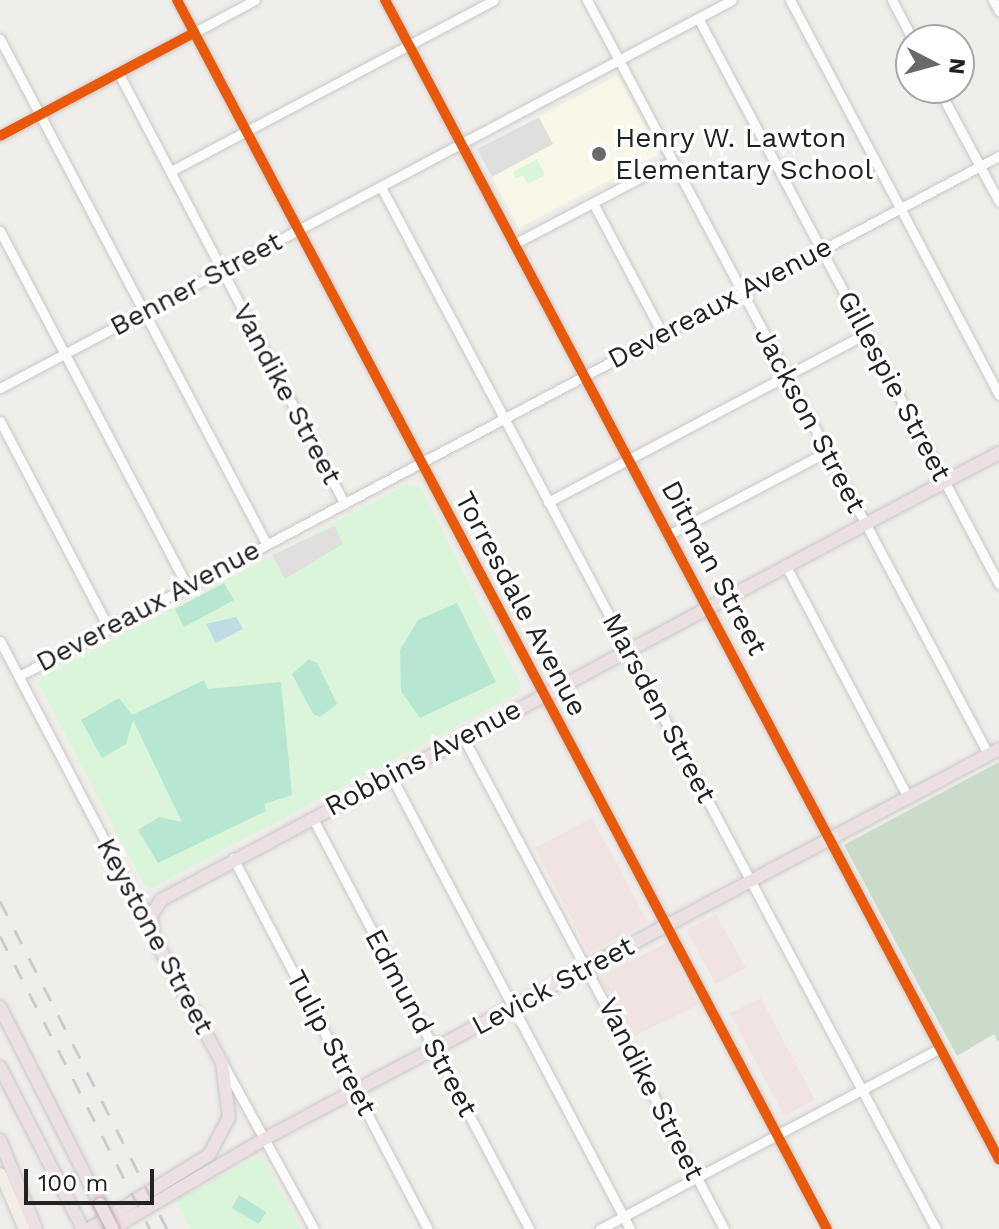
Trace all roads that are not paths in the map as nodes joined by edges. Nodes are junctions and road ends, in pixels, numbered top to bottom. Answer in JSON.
{"nodes":[{"id":1,"x":177,"y":0,"type":"edge"},
{"id":2,"x":255,"y":0,"type":"edge"},
{"id":3,"x":385,"y":0,"type":"edge"},
{"id":4,"x":494,"y":0,"type":"edge"},
{"id":5,"x":587,"y":0,"type":"edge"},
{"id":6,"x":732,"y":0,"type":"edge"},
{"id":7,"x":790,"y":0,"type":"edge"},
{"id":8,"x":892,"y":0,"type":"edge"},
{"id":9,"x":993,"y":0,"type":"edge"},
{"id":10,"x":999,"y":11,"type":"edge"},
{"id":11,"x":698,"y":18,"type":"junction"},
{"id":12,"x":905,"y":24,"type":"edge"},
{"id":13,"x":194,"y":33,"type":"junction"},
{"id":14,"x":0,"y":39,"type":"edge"},
{"id":15,"x":408,"y":45,"type":"junction"},
{"id":16,"x":619,"y":61,"type":"junction"},
{"id":17,"x":119,"y":74,"type":"junction"},
{"id":18,"x":947,"y":104,"type":"edge"},
{"id":19,"x":40,"y":114,"type":"junction"},
{"id":20,"x":247,"y":132,"type":"junction"},
{"id":21,"x":0,"y":136,"type":"edge"},
{"id":22,"x":461,"y":144,"type":"junction"},
{"id":23,"x":999,"y":156,"type":"edge"},
{"id":24,"x":672,"y":161,"type":"junction"},
{"id":25,"x":980,"y":166,"type":"junction"},
{"id":26,"x":171,"y":171,"type":"junction"},
{"id":27,"x":381,"y":187,"type":"junction"},
{"id":28,"x":999,"y":202,"type":"edge"},
{"id":29,"x":593,"y":203,"type":"junction"},
{"id":30,"x":900,"y":207,"type":"junction"},
{"id":31,"x":297,"y":230,"type":"junction"},
{"id":32,"x":0,"y":231,"type":"edge"},
{"id":33,"x":514,"y":244,"type":"junction"},
{"id":34,"x":821,"y":249,"type":"junction"},
{"id":35,"x":222,"y":271,"type":"junction"},
{"id":36,"x":742,"y":292,"type":"junction"},
{"id":37,"x":144,"y":312,"type":"junction"},
{"id":38,"x":662,"y":333,"type":"junction"},
{"id":39,"x":865,"y":334,"type":"junction"},
{"id":40,"x":66,"y":353,"type":"junction"},
{"id":41,"x":583,"y":376,"type":"junction"},
{"id":42,"x":786,"y":377,"type":"junction"},
{"id":43,"x":0,"y":388,"type":"edge"},
{"id":44,"x":999,"y":395,"type":"edge"},
{"id":45,"x":504,"y":417,"type":"junction"},
{"id":46,"x":0,"y":421,"type":"edge"},
{"id":47,"x":826,"y":452,"type":"junction"},
{"id":48,"x":999,"y":453,"type":"edge"},
{"id":49,"x":628,"y":460,"type":"junction"},
{"id":50,"x":419,"y":462,"type":"junction"},
{"id":51,"x":945,"y":482,"type":"junction"},
{"id":52,"x":344,"y":502,"type":"junction"},
{"id":53,"x":548,"y":502,"type":"junction"},
{"id":54,"x":865,"y":523,"type":"junction"},
{"id":55,"x":670,"y":534,"type":"junction"},
{"id":56,"x":266,"y":543,"type":"junction"},
{"id":57,"x":786,"y":566,"type":"junction"},
{"id":58,"x":999,"y":584,"type":"edge"},
{"id":59,"x":187,"y":585,"type":"junction"},
{"id":60,"x":708,"y":607,"type":"junction"},
{"id":61,"x":108,"y":627,"type":"junction"},
{"id":62,"x":0,"y":641,"type":"edge"},
{"id":63,"x":627,"y":649,"type":"junction"},
{"id":64,"x":19,"y":676,"type":"junction"},
{"id":65,"x":542,"y":695,"type":"junction"},
{"id":66,"x":463,"y":737,"type":"junction"},
{"id":67,"x":994,"y":752,"type":"edge"},
{"id":68,"x":391,"y":776,"type":"junction"},
{"id":69,"x":908,"y":797,"type":"junction"},
{"id":70,"x":312,"y":817,"type":"junction"},
{"id":71,"x":831,"y":839,"type":"junction"},
{"id":72,"x":233,"y":858,"type":"junction"},
{"id":73,"x":751,"y":881,"type":"junction"},
{"id":74,"x":151,"y":916,"type":"junction"},
{"id":75,"x":666,"y":926,"type":"junction"},
{"id":76,"x":588,"y":968,"type":"junction"},
{"id":77,"x":514,"y":1006,"type":"junction"},
{"id":78,"x":0,"y":1007,"type":"edge"},
{"id":79,"x":435,"y":1048,"type":"junction"},
{"id":80,"x":940,"y":1048,"type":"junction"},
{"id":81,"x":222,"y":1063,"type":"junction"},
{"id":82,"x":0,"y":1067,"type":"edge"},
{"id":83,"x":356,"y":1091,"type":"junction"},
{"id":84,"x":861,"y":1091,"type":"junction"},
{"id":85,"x":776,"y":1134,"type":"junction"},
{"id":86,"x":266,"y":1138,"type":"junction"},
{"id":87,"x":0,"y":1140,"type":"edge"},
{"id":88,"x":999,"y":1159,"type":"edge"},
{"id":89,"x":0,"y":1173,"type":"edge"},
{"id":90,"x":696,"y":1177,"type":"junction"},
{"id":91,"x":623,"y":1217,"type":"junction"},
{"id":92,"x":84,"y":1226,"type":"edge"},
{"id":93,"x":24,"y":1229,"type":"edge"},
{"id":94,"x":36,"y":1229,"type":"edge"},
{"id":95,"x":112,"y":1229,"type":"edge"},
{"id":96,"x":314,"y":1229,"type":"edge"},
{"id":97,"x":428,"y":1229,"type":"edge"},
{"id":98,"x":529,"y":1229,"type":"edge"},
{"id":99,"x":600,"y":1229,"type":"edge"},
{"id":100,"x":630,"y":1229,"type":"edge"},
{"id":101,"x":724,"y":1229,"type":"edge"},
{"id":102,"x":827,"y":1229,"type":"edge"},
{"id":103,"x":936,"y":1229,"type":"edge"}],
"edges":[{"from":1,"to":13,"type":"street","name":"Torresdale Avenue"},
{"from":2,"to":13,"type":"street"},
{"from":3,"to":15,"type":"street","name":"Ditman Street"},
{"from":4,"to":15,"type":"street"},
{"from":5,"to":16,"type":"street","name":"Jackson Street"},
{"from":6,"to":11,"type":"street","name":"Benner Street"},
{"from":7,"to":30,"type":"street"},
{"from":8,"to":12,"type":"street"},
{"from":9,"to":10,"type":"street"},
{"from":11,"to":16,"type":"street","name":"Benner Street"},
{"from":11,"to":34,"type":"street","name":"Gillespie Street"},
{"from":13,"to":17,"type":"street"},
{"from":13,"to":20,"type":"street","name":"Torresdale Avenue"},
{"from":14,"to":19,"type":"street"},
{"from":15,"to":20,"type":"street"},
{"from":15,"to":22,"type":"street","name":"Ditman Street"},
{"from":16,"to":22,"type":"street","name":"Benner Street"},
{"from":16,"to":24,"type":"street","name":"Jackson Street"},
{"from":17,"to":19,"type":"street"},
{"from":17,"to":26,"type":"street","name":"Vandike Street"},
{"from":18,"to":25,"type":"street"},
{"from":19,"to":21,"type":"street"},
{"from":19,"to":37,"type":"street"},
{"from":20,"to":26,"type":"street"},
{"from":20,"to":31,"type":"street","name":"Torresdale Avenue"},
{"from":22,"to":27,"type":"street","name":"Benner Street"},
{"from":22,"to":33,"type":"street","name":"Ditman Street"},
{"from":23,"to":25,"type":"street","name":"Devereaux Avenue"},
{"from":24,"to":29,"type":"street"},
{"from":24,"to":36,"type":"street","name":"Jackson Street"},
{"from":25,"to":28,"type":"street"},
{"from":25,"to":30,"type":"street","name":"Devereaux Avenue"},
{"from":26,"to":35,"type":"street","name":"Vandike Street"},
{"from":27,"to":31,"type":"street","name":"Benner Street"},
{"from":27,"to":45,"type":"street","name":"Marsden Street"},
{"from":29,"to":33,"type":"street"},
{"from":29,"to":38,"type":"street"},
{"from":30,"to":34,"type":"street","name":"Devereaux Avenue"},
{"from":30,"to":44,"type":"street"},
{"from":31,"to":35,"type":"street","name":"Benner Street"},
{"from":31,"to":50,"type":"street","name":"Torresdale Avenue"},
{"from":32,"to":40,"type":"street"},
{"from":33,"to":41,"type":"street","name":"Ditman Street"},
{"from":34,"to":36,"type":"street","name":"Devereaux Avenue"},
{"from":34,"to":39,"type":"street","name":"Gillespie Street"},
{"from":35,"to":37,"type":"street","name":"Benner Street"},
{"from":35,"to":52,"type":"street","name":"Vandike Street"},
{"from":36,"to":38,"type":"street","name":"Devereaux Avenue"},
{"from":36,"to":42,"type":"street","name":"Jackson Street"},
{"from":37,"to":40,"type":"street","name":"Benner Street"},
{"from":37,"to":56,"type":"street"},
{"from":38,"to":41,"type":"street","name":"Devereaux Avenue"},
{"from":39,"to":42,"type":"street"},
{"from":39,"to":51,"type":"street","name":"Gillespie Street"},
{"from":40,"to":43,"type":"street","name":"Benner Street"},
{"from":40,"to":59,"type":"street"},
{"from":41,"to":45,"type":"street","name":"Devereaux Avenue"},
{"from":41,"to":49,"type":"street","name":"Ditman Street"},
{"from":42,"to":47,"type":"street","name":"Jackson Street"},
{"from":42,"to":49,"type":"street"},
{"from":45,"to":50,"type":"street","name":"Devereaux Avenue"},
{"from":45,"to":53,"type":"street","name":"Marsden Street"},
{"from":46,"to":61,"type":"street"},
{"from":47,"to":54,"type":"street","name":"Jackson Street"},
{"from":47,"to":55,"type":"street"},
{"from":48,"to":51,"type":"highway","name":"Robbins Avenue"},
{"from":49,"to":53,"type":"street"},
{"from":49,"to":55,"type":"street","name":"Ditman Street"},
{"from":50,"to":52,"type":"street","name":"Devereaux Avenue"},
{"from":50,"to":65,"type":"street","name":"Torresdale Avenue"},
{"from":51,"to":54,"type":"highway","name":"Robbins Avenue"},
{"from":51,"to":58,"type":"street","name":"Gillespie Street"},
{"from":52,"to":56,"type":"street","name":"Devereaux Avenue"},
{"from":53,"to":63,"type":"street","name":"Marsden Street"},
{"from":54,"to":57,"type":"highway","name":"Robbins Avenue"},
{"from":54,"to":67,"type":"street","name":"Jackson Street"},
{"from":55,"to":60,"type":"street","name":"Ditman Street"},
{"from":56,"to":59,"type":"street","name":"Devereaux Avenue"},
{"from":57,"to":60,"type":"highway","name":"Robbins Avenue"},
{"from":57,"to":69,"type":"street"},
{"from":59,"to":61,"type":"street","name":"Devereaux Avenue"},
{"from":60,"to":63,"type":"highway","name":"Robbins Avenue"},
{"from":60,"to":71,"type":"street","name":"Ditman Street"},
{"from":61,"to":64,"type":"street","name":"Devereaux Avenue"},
{"from":62,"to":64,"type":"street","name":"Keystone Street"},
{"from":63,"to":65,"type":"highway","name":"Robbins Avenue"},
{"from":63,"to":73,"type":"street","name":"Marsden Street"},
{"from":64,"to":74,"type":"street","name":"Keystone Street"},
{"from":65,"to":66,"type":"highway","name":"Robbins Avenue"},
{"from":65,"to":75,"type":"street","name":"Torresdale Avenue"},
{"from":66,"to":68,"type":"highway","name":"Robbins Avenue"},
{"from":66,"to":76,"type":"street","name":"Vandike Street"},
{"from":67,"to":69,"type":"highway","name":"Levick Street"},
{"from":68,"to":70,"type":"highway","name":"Robbins Avenue"},
{"from":68,"to":77,"type":"street"},
{"from":69,"to":71,"type":"highway","name":"Levick Street"},
{"from":70,"to":72,"type":"highway","name":"Robbins Avenue"},
{"from":70,"to":79,"type":"street","name":"Edmund Street"},
{"from":71,"to":73,"type":"highway","name":"Levick Street"},
{"from":71,"to":80,"type":"street","name":"Ditman Street"},
{"from":72,"to":74,"type":"highway","name":"Robbins Avenue"},
{"from":72,"to":83,"type":"street","name":"Tulip Street"},
{"from":73,"to":75,"type":"highway","name":"Levick Street"},
{"from":73,"to":84,"type":"street","name":"Marsden Street"},
{"from":74,"to":81,"type":"highway","name":"Keystone Street"},
{"from":75,"to":76,"type":"highway","name":"Levick Street"},
{"from":75,"to":85,"type":"street","name":"Torresdale Avenue"},
{"from":76,"to":77,"type":"highway","name":"Levick Street"},
{"from":76,"to":90,"type":"street","name":"Vandike Street"},
{"from":77,"to":79,"type":"highway","name":"Levick Street"},
{"from":77,"to":91,"type":"street"},
{"from":78,"to":95,"type":"highway","bridge":true},
{"from":79,"to":83,"type":"highway","name":"Levick Street"},
{"from":79,"to":98,"type":"street","name":"Edmund Street"},
{"from":80,"to":84,"type":"street"},
{"from":80,"to":88,"type":"street","name":"Ditman Street"},
{"from":81,"to":86,"type":"street","name":"Keystone Street"},
{"from":81,"to":92,"type":"highway"},
{"from":82,"to":92,"type":"highway"},
{"from":83,"to":86,"type":"highway","name":"Levick Street"},
{"from":83,"to":97,"type":"street","name":"Tulip Street"},
{"from":84,"to":85,"type":"street"},
{"from":84,"to":103,"type":"street","name":"Marsden Street"},
{"from":85,"to":90,"type":"street"},
{"from":85,"to":102,"type":"street","name":"Torresdale Avenue"},
{"from":86,"to":95,"type":"highway","name":"Levick Street"},
{"from":86,"to":96,"type":"street","name":"Keystone Street"},
{"from":87,"to":94,"type":"highway"},
{"from":89,"to":93,"type":"main road"},
{"from":90,"to":91,"type":"street"},
{"from":90,"to":101,"type":"street","name":"Vandike Street"},
{"from":91,"to":99,"type":"street"},
{"from":91,"to":100,"type":"street"}]}
